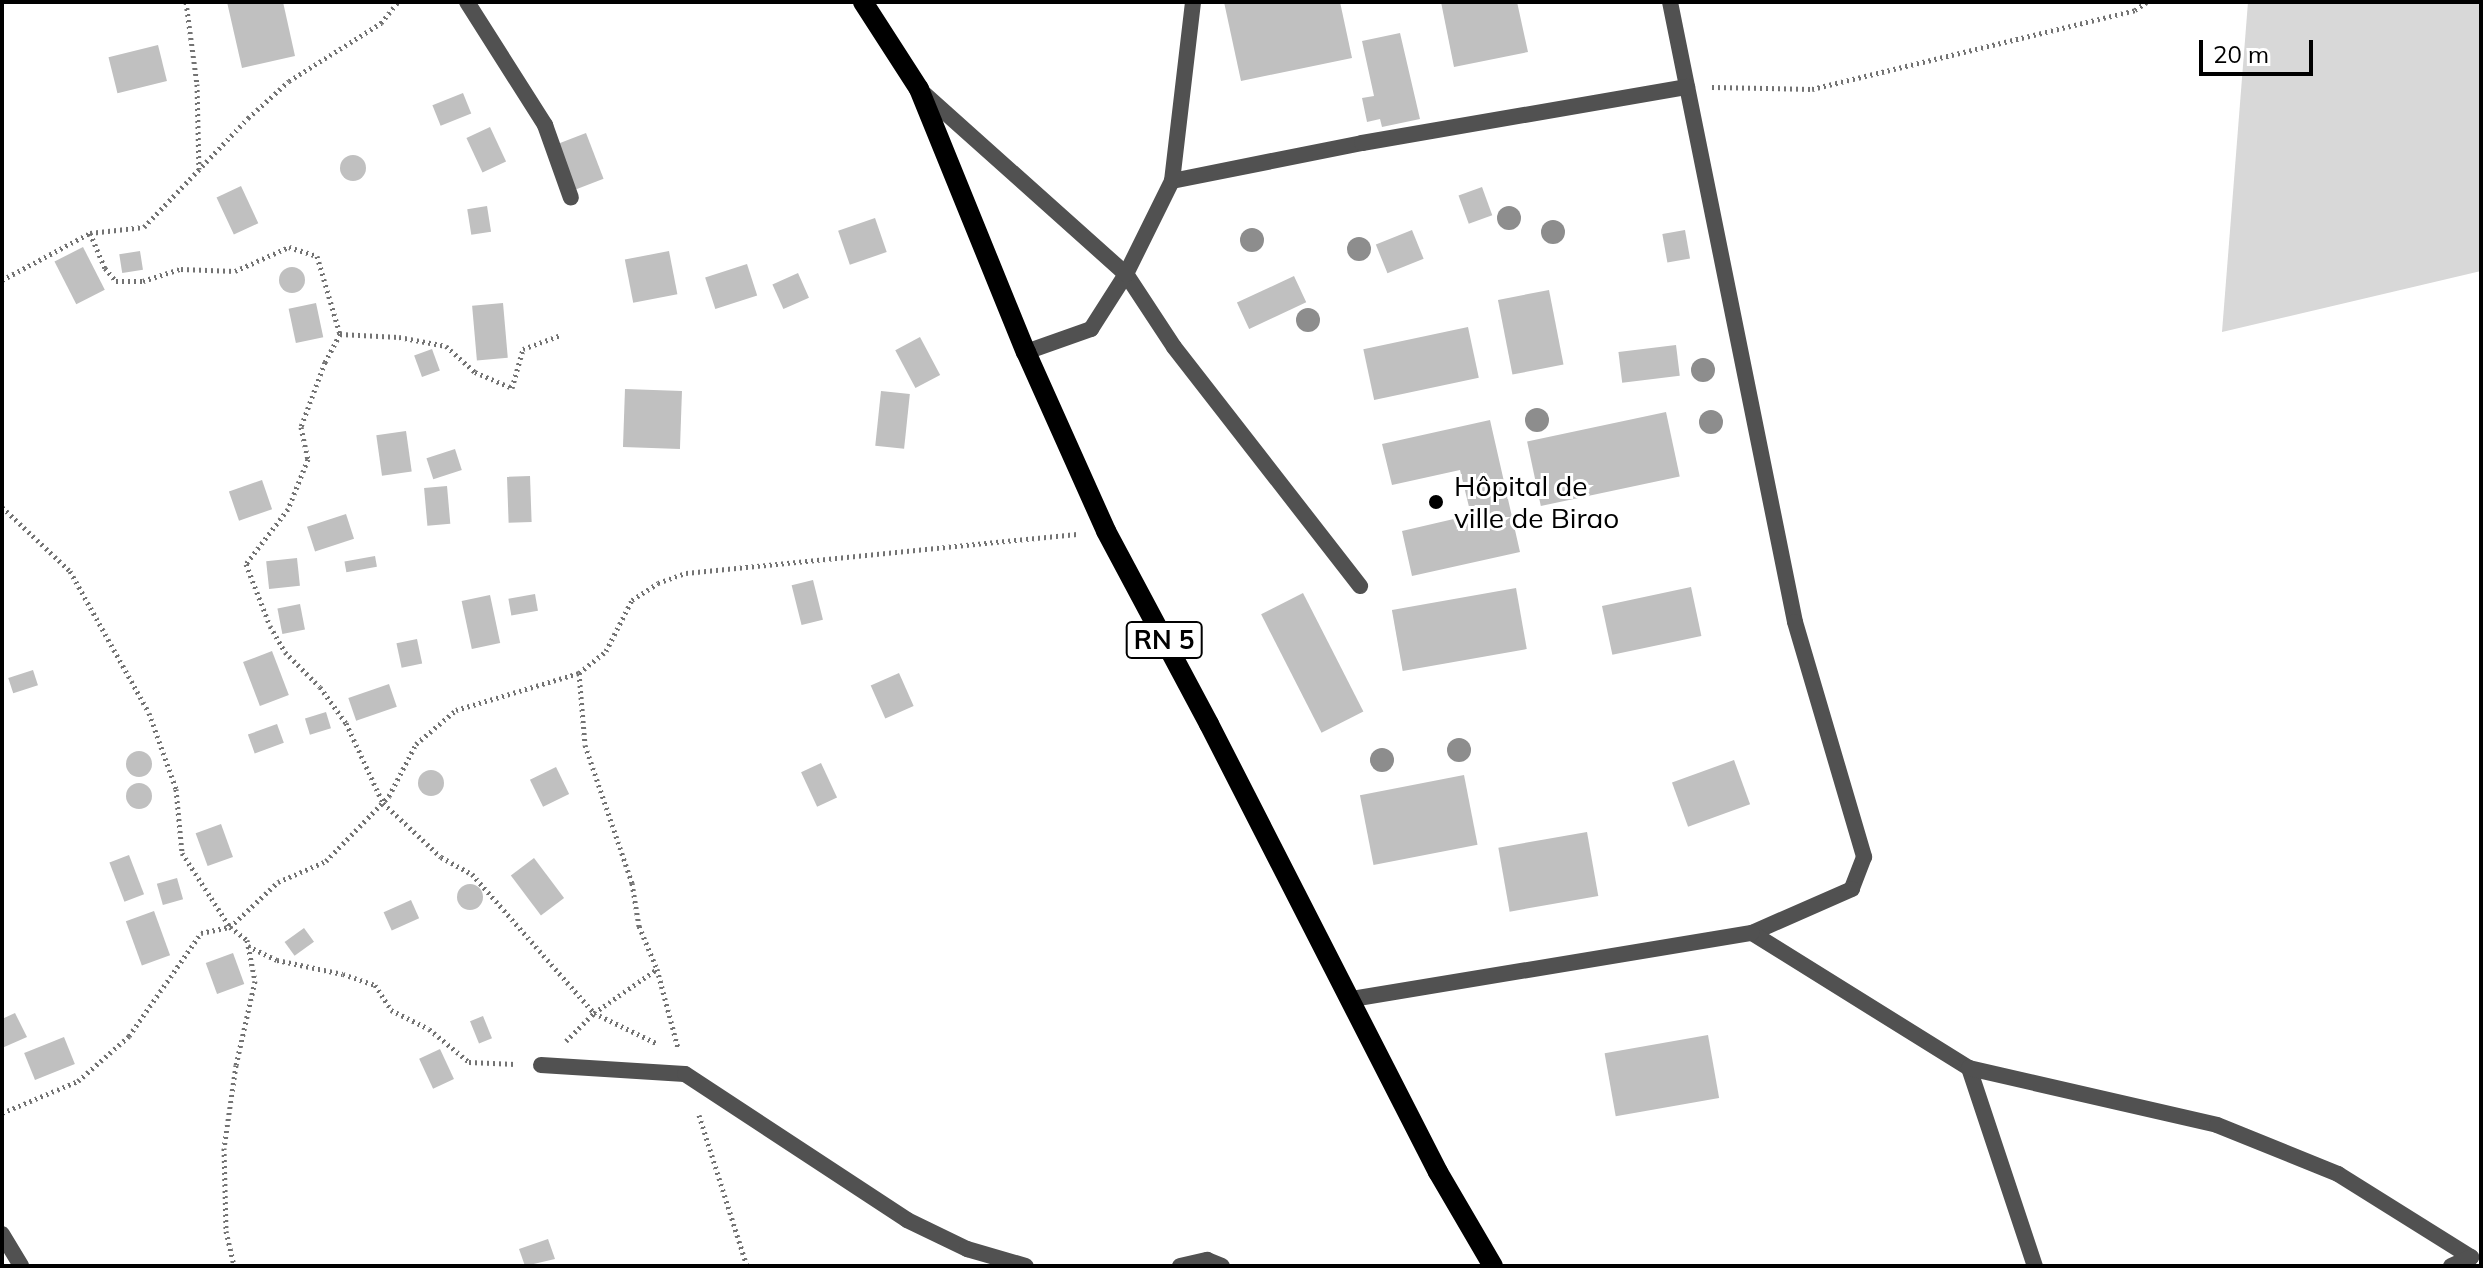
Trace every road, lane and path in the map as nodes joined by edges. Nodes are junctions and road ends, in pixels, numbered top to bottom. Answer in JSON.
{"nodes":[{"id":1,"x":186,"y":2,"type":"edge"},
{"id":2,"x":398,"y":2,"type":"edge"},
{"id":3,"x":467,"y":2,"type":"edge"},
{"id":4,"x":863,"y":2,"type":"edge"},
{"id":5,"x":1193,"y":2,"type":"edge"},
{"id":6,"x":1670,"y":2,"type":"edge"},
{"id":7,"x":2147,"y":2,"type":"edge"},
{"id":8,"x":1687,"y":87,"type":"junction"},
{"id":9,"x":919,"y":89,"type":"junction"},
{"id":10,"x":199,"y":170,"type":"junction"},
{"id":11,"x":1172,"y":181,"type":"junction"},
{"id":12,"x":571,"y":198,"type":"dead end"},
{"id":13,"x":90,"y":233,"type":"junction"},
{"id":14,"x":1126,"y":274,"type":"junction"},
{"id":15,"x":2,"y":280,"type":"edge"},
{"id":16,"x":340,"y":334,"type":"junction"},
{"id":17,"x":561,"y":335,"type":"dead end"},
{"id":18,"x":1026,"y":352,"type":"junction"},
{"id":19,"x":2,"y":507,"type":"edge"},
{"id":20,"x":1106,"y":531,"type":"junction"},
{"id":21,"x":1360,"y":586,"type":"dead end"},
{"id":22,"x":579,"y":673,"type":"junction"},
{"id":23,"x":383,"y":803,"type":"junction"},
{"id":24,"x":230,"y":927,"type":"junction"},
{"id":25,"x":1752,"y":933,"type":"junction"},
{"id":26,"x":247,"y":945,"type":"junction"},
{"id":27,"x":657,"y":969,"type":"junction"},
{"id":28,"x":1352,"y":999,"type":"junction"},
{"id":29,"x":594,"y":1013,"type":"junction"},
{"id":30,"x":541,"y":1065,"type":"junction"},
{"id":31,"x":1969,"y":1068,"type":"junction"},
{"id":32,"x":685,"y":1074,"type":"junction"},
{"id":33,"x":2,"y":1113,"type":"edge"},
{"id":34,"x":2,"y":1234,"type":"edge"},
{"id":35,"x":21,"y":1266,"type":"edge"},
{"id":36,"x":234,"y":1266,"type":"edge"},
{"id":37,"x":747,"y":1266,"type":"edge"},
{"id":38,"x":1026,"y":1266,"type":"edge"},
{"id":39,"x":1180,"y":1266,"type":"edge"},
{"id":40,"x":1222,"y":1266,"type":"edge"},
{"id":41,"x":1493,"y":1266,"type":"edge"},
{"id":42,"x":2035,"y":1266,"type":"edge"},
{"id":43,"x":2451,"y":1266,"type":"edge"}],
"edges":[{"from":1,"to":10,"type":"path"},
{"from":2,"to":10,"type":"path"},
{"from":3,"to":12,"type":"street"},
{"from":4,"to":9,"type":"main road","number":"RN 5"},
{"from":5,"to":11,"type":"street"},
{"from":6,"to":8,"type":"street"},
{"from":7,"to":8,"type":"path"},
{"from":8,"to":11,"type":"street"},
{"from":8,"to":25,"type":"street"},
{"from":9,"to":14,"type":"street"},
{"from":9,"to":18,"type":"main road","number":"RN 5"},
{"from":10,"to":13,"type":"path"},
{"from":11,"to":14,"type":"street"},
{"from":13,"to":15,"type":"path"},
{"from":13,"to":16,"type":"path"},
{"from":14,"to":18,"type":"street"},
{"from":14,"to":21,"type":"street"},
{"from":16,"to":17,"type":"path"},
{"from":16,"to":23,"type":"path"},
{"from":18,"to":20,"type":"main road","number":"RN 5"},
{"from":19,"to":24,"type":"path"},
{"from":20,"to":22,"type":"path"},
{"from":20,"to":28,"type":"main road","number":"RN 5"},
{"from":22,"to":23,"type":"path"},
{"from":22,"to":27,"type":"path"},
{"from":23,"to":24,"type":"path"},
{"from":23,"to":29,"type":"path"},
{"from":24,"to":26,"type":"path"},
{"from":24,"to":33,"type":"path"},
{"from":25,"to":28,"type":"street"},
{"from":25,"to":31,"type":"street"},
{"from":26,"to":30,"type":"path"},
{"from":26,"to":36,"type":"path"},
{"from":27,"to":29,"type":"path"},
{"from":27,"to":29,"type":"path"},
{"from":28,"to":41,"type":"main road","number":"RN 5"},
{"from":29,"to":30,"type":"path"},
{"from":30,"to":32,"type":"street"},
{"from":31,"to":42,"type":"street"},
{"from":31,"to":43,"type":"street"},
{"from":32,"to":37,"type":"path"},
{"from":32,"to":38,"type":"street"},
{"from":34,"to":35,"type":"street"},
{"from":39,"to":40,"type":"street"}]}
